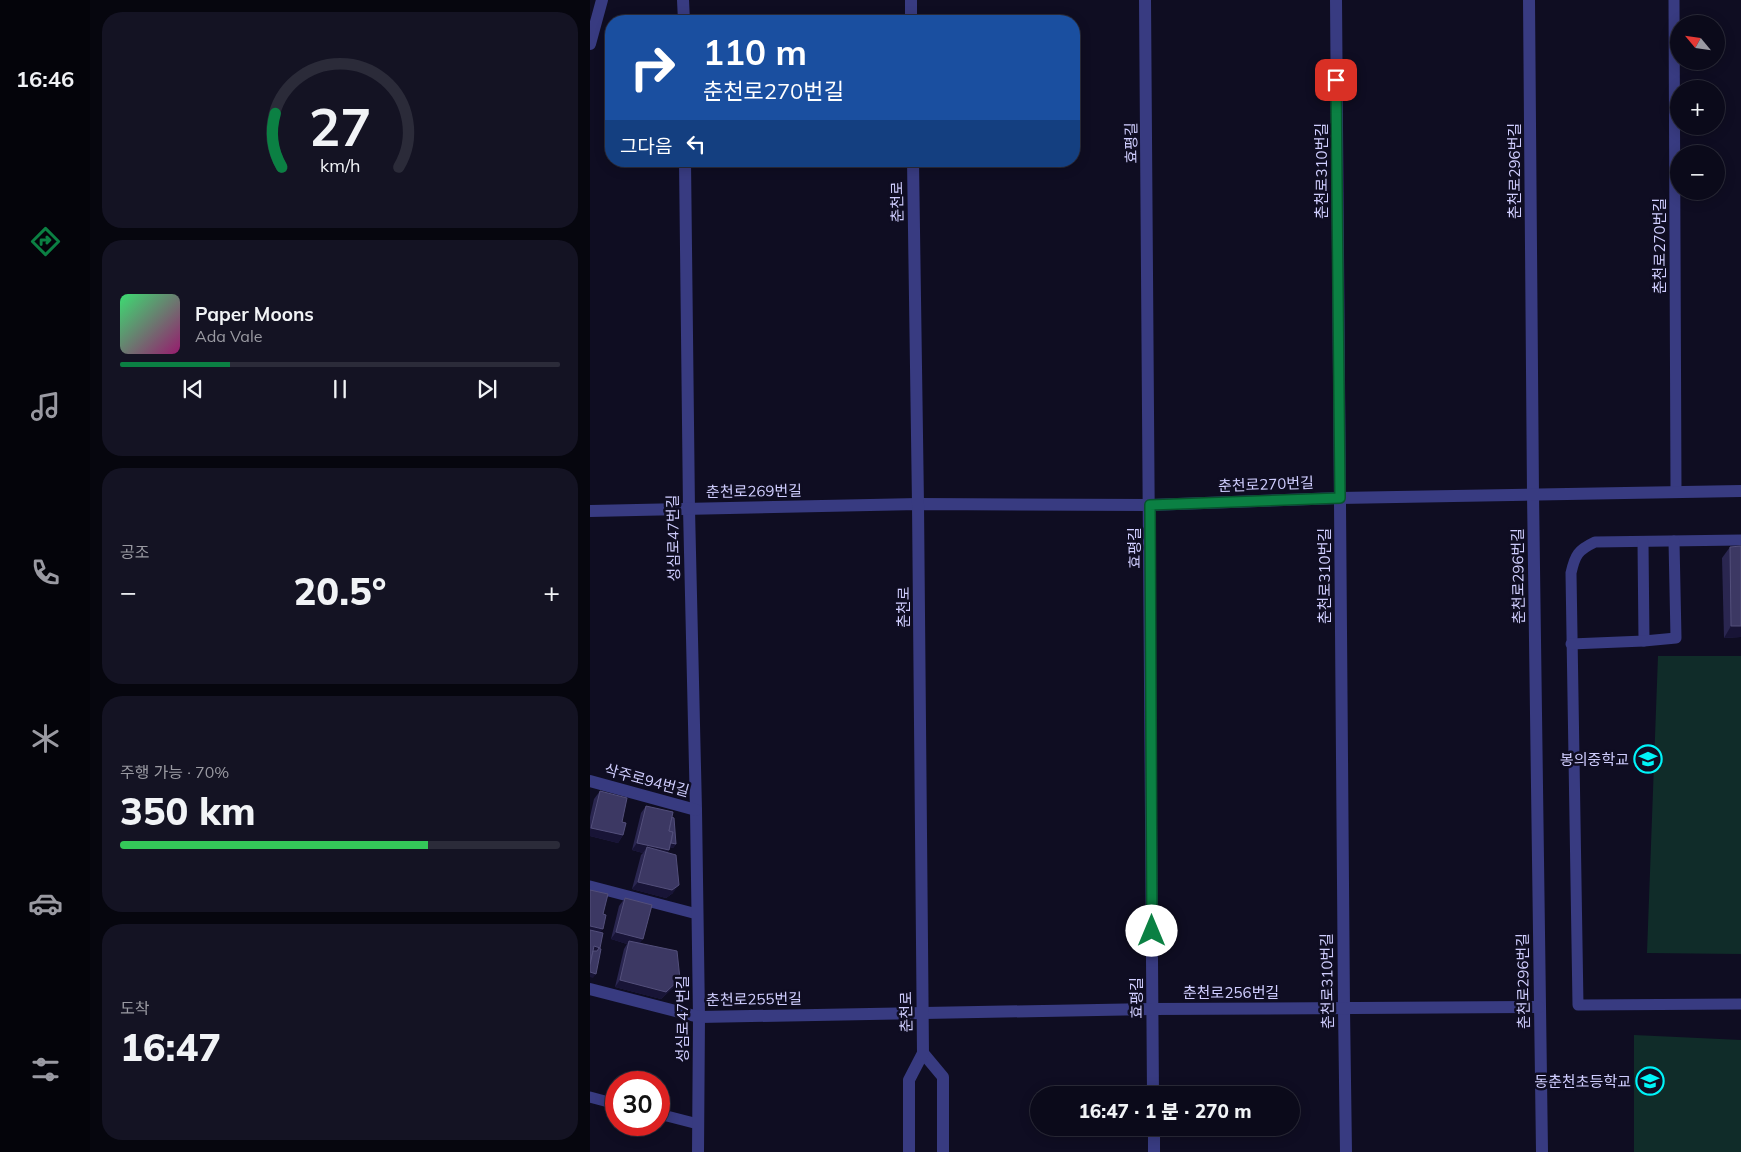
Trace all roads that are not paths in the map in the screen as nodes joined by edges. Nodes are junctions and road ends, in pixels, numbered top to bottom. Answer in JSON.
{"nodes":[{"id":1,"x":602,"y":0,"type":"edge"},
{"id":2,"x":683,"y":0,"type":"edge"},
{"id":3,"x":910,"y":0,"type":"edge"},
{"id":4,"x":1145,"y":0,"type":"edge"},
{"id":5,"x":1336,"y":0,"type":"edge"},
{"id":6,"x":1529,"y":0,"type":"edge"},
{"id":7,"x":1674,"y":0,"type":"edge"},
{"id":8,"x":684,"y":15,"type":"edge"},
{"id":9,"x":911,"y":15,"type":"edge"},
{"id":10,"x":590,"y":44,"type":"edge"},
{"id":11,"x":685,"y":167,"type":"edge"},
{"id":12,"x":913,"y":167,"type":"edge"},
{"id":13,"x":1741,"y":491,"type":"edge"},
{"id":14,"x":1676,"y":492,"type":"junction"},
{"id":15,"x":1533,"y":494,"type":"junction"},
{"id":16,"x":1340,"y":498,"type":"junction"},
{"id":17,"x":918,"y":504,"type":"junction"},
{"id":18,"x":1150,"y":505,"type":"junction"},
{"id":19,"x":689,"y":509,"type":"junction"},
{"id":20,"x":590,"y":511,"type":"edge"},
{"id":21,"x":1741,"y":540,"type":"edge"},
{"id":22,"x":1674,"y":541,"type":"junction"},
{"id":23,"x":1643,"y":542,"type":"junction"},
{"id":24,"x":1644,"y":642,"type":"junction"},
{"id":25,"x":1571,"y":644,"type":"junction"},
{"id":26,"x":590,"y":781,"type":"edge"},
{"id":27,"x":696,"y":810,"type":"junction"},
{"id":28,"x":590,"y":886,"type":"edge"},
{"id":29,"x":697,"y":914,"type":"junction"},
{"id":30,"x":590,"y":988,"type":"edge"},
{"id":31,"x":1741,"y":1004,"type":"edge"},
{"id":32,"x":1539,"y":1007,"type":"junction"},
{"id":33,"x":1152,"y":1009,"type":"junction"},
{"id":34,"x":1344,"y":1009,"type":"junction"},
{"id":35,"x":922,"y":1012,"type":"junction"},
{"id":36,"x":699,"y":1017,"type":"junction"},
{"id":37,"x":923,"y":1053,"type":"junction"},
{"id":38,"x":1154,"y":1086,"type":"edge"},
{"id":39,"x":590,"y":1097,"type":"edge"},
{"id":40,"x":605,"y":1101,"type":"edge"},
{"id":41,"x":670,"y":1117,"type":"edge"},
{"id":42,"x":698,"y":1124,"type":"junction"},
{"id":43,"x":1154,"y":1136,"type":"edge"},
{"id":44,"x":698,"y":1152,"type":"edge"},
{"id":45,"x":909,"y":1152,"type":"edge"},
{"id":46,"x":943,"y":1152,"type":"edge"},
{"id":47,"x":1154,"y":1152,"type":"edge"},
{"id":48,"x":1346,"y":1152,"type":"edge"},
{"id":49,"x":1542,"y":1152,"type":"edge"}],
"edges":[{"from":1,"to":10,"type":"street"},
{"from":2,"to":8,"type":"street"},
{"from":3,"to":9,"type":"street"},
{"from":4,"to":18,"type":"street","name":"효평길"},
{"from":5,"to":16,"type":"street","name":"춘천로310번길"},
{"from":6,"to":15,"type":"street","name":"춘천로296번길"},
{"from":7,"to":14,"type":"lane","name":"춘천로270번길"},
{"from":11,"to":19,"type":"street","name":"성심로47번길"},
{"from":12,"to":17,"type":"street","name":"춘천로"},
{"from":13,"to":14,"type":"street","name":"춘천로270번길"},
{"from":14,"to":15,"type":"street","name":"춘천로270번길"},
{"from":15,"to":16,"type":"street","name":"춘천로270번길"},
{"from":15,"to":32,"type":"street","name":"춘천로296번길"},
{"from":16,"to":18,"type":"street","name":"춘천로270번길"},
{"from":16,"to":34,"type":"street","name":"춘천로310번길"},
{"from":17,"to":18,"type":"street","name":"춘천로270번길"},
{"from":17,"to":19,"type":"street","name":"춘천로269번길"},
{"from":17,"to":35,"type":"street","name":"춘천로"},
{"from":18,"to":33,"type":"street","name":"효평길"},
{"from":19,"to":20,"type":"street","name":"춘천로269번길"},
{"from":19,"to":27,"type":"street","name":"성심로47번길"},
{"from":21,"to":22,"type":"lane"},
{"from":22,"to":23,"type":"lane"},
{"from":22,"to":24,"type":"lane"},
{"from":23,"to":24,"type":"lane"},
{"from":23,"to":25,"type":"lane"},
{"from":24,"to":25,"type":"lane"},
{"from":25,"to":31,"type":"lane"},
{"from":26,"to":27,"type":"street","name":"삭주로94번길"},
{"from":27,"to":29,"type":"street","name":"성심로47번길"},
{"from":28,"to":29,"type":"lane"},
{"from":29,"to":36,"type":"street","name":"성심로47번길"},
{"from":30,"to":36,"type":"street","name":"춘천로255번길"},
{"from":32,"to":34,"type":"street","name":"춘천로256번길"},
{"from":32,"to":49,"type":"street","name":"춘천로296번길"},
{"from":33,"to":34,"type":"street","name":"춘천로256번길"},
{"from":33,"to":35,"type":"street","name":"춘천로256번길"},
{"from":33,"to":38,"type":"street","name":"효평길"},
{"from":34,"to":48,"type":"street","name":"춘천로310번길"},
{"from":35,"to":36,"type":"street","name":"춘천로255번길"},
{"from":35,"to":37,"type":"street","name":"춘천로"},
{"from":36,"to":42,"type":"street","name":"성심로47번길"},
{"from":37,"to":45,"type":"street","name":"춘천로"},
{"from":37,"to":46,"type":"street","name":"춘천로"},
{"from":39,"to":40,"type":"lane"},
{"from":41,"to":42,"type":"lane"},
{"from":42,"to":44,"type":"street","name":"성심로47번길"},
{"from":43,"to":47,"type":"street"}]}
